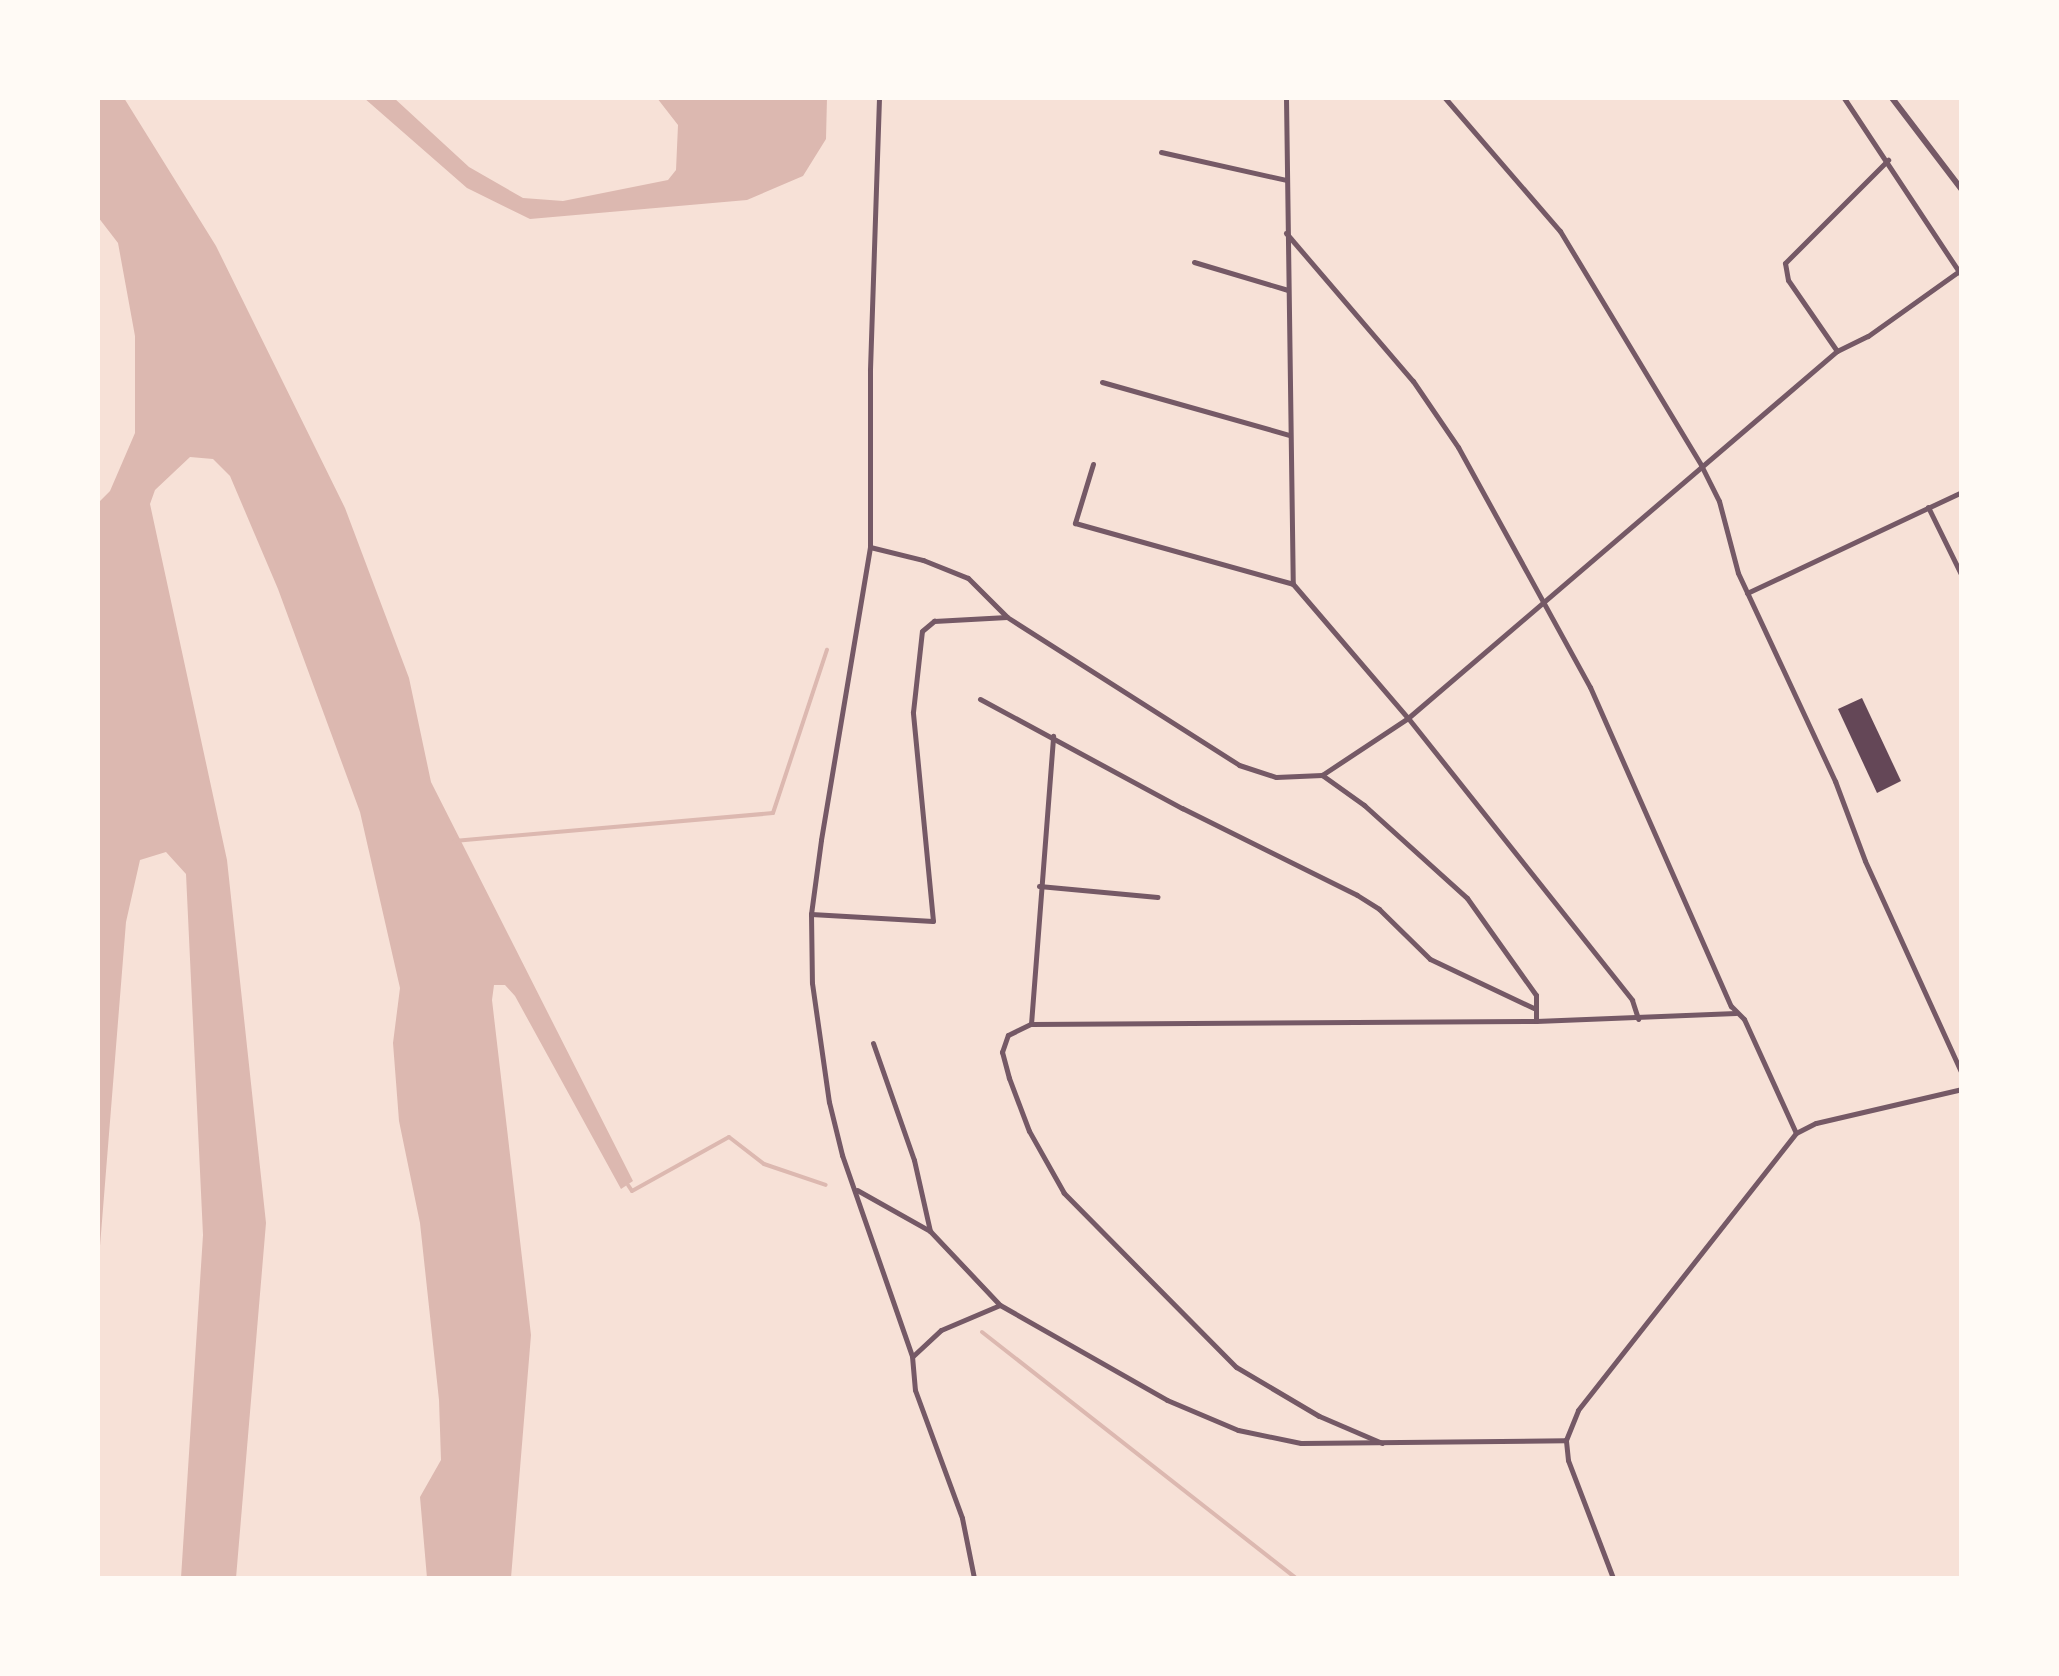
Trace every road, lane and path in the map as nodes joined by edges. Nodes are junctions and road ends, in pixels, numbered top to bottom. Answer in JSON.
{"nodes":[{"id":1,"x":879,"y":98,"type":"edge"},
{"id":2,"x":1286,"y":98,"type":"edge"},
{"id":3,"x":1445,"y":98,"type":"edge"},
{"id":4,"x":1844,"y":98,"type":"edge"},
{"id":5,"x":1892,"y":98,"type":"edge"},
{"id":6,"x":1161,"y":152,"type":"dead end"},
{"id":7,"x":1888,"y":160,"type":"junction"},
{"id":8,"x":1286,"y":180,"type":"junction"},
{"id":9,"x":1960,"y":187,"type":"edge"},
{"id":10,"x":1286,"y":233,"type":"junction"},
{"id":11,"x":1194,"y":262,"type":"dead end"},
{"id":12,"x":1960,"y":274,"type":"edge"},
{"id":13,"x":1288,"y":290,"type":"junction"},
{"id":14,"x":1838,"y":350,"type":"junction"},
{"id":15,"x":1102,"y":382,"type":"dead end"},
{"id":16,"x":1290,"y":435,"type":"junction"},
{"id":17,"x":1093,"y":464,"type":"dead end"},
{"id":18,"x":1701,"y":466,"type":"junction"},
{"id":19,"x":1962,"y":492,"type":"edge"},
{"id":20,"x":1928,"y":507,"type":"junction"},
{"id":21,"x":870,"y":547,"type":"junction"},
{"id":22,"x":1962,"y":576,"type":"edge"},
{"id":23,"x":1293,"y":584,"type":"junction"},
{"id":24,"x":1746,"y":593,"type":"junction"},
{"id":25,"x":1543,"y":600,"type":"junction"},
{"id":26,"x":1007,"y":617,"type":"junction"},
{"id":27,"x":980,"y":700,"type":"dead end"},
{"id":28,"x":1408,"y":718,"type":"junction"},
{"id":29,"x":1053,"y":736,"type":"junction"},
{"id":30,"x":1322,"y":776,"type":"junction"},
{"id":31,"x":1039,"y":886,"type":"junction"},
{"id":32,"x":1157,"y":897,"type":"dead end"},
{"id":33,"x":812,"y":914,"type":"junction"},
{"id":34,"x":1536,"y":1009,"type":"junction"},
{"id":35,"x":1736,"y":1013,"type":"junction"},
{"id":36,"x":1638,"y":1019,"type":"junction"},
{"id":37,"x":1536,"y":1020,"type":"junction"},
{"id":38,"x":1031,"y":1024,"type":"junction"},
{"id":39,"x":874,"y":1044,"type":"dead end"},
{"id":40,"x":1962,"y":1074,"type":"edge"},
{"id":41,"x":1962,"y":1089,"type":"edge"},
{"id":42,"x":1796,"y":1133,"type":"junction"},
{"id":43,"x":855,"y":1188,"type":"junction"},
{"id":44,"x":930,"y":1231,"type":"junction"},
{"id":45,"x":1000,"y":1305,"type":"junction"},
{"id":46,"x":912,"y":1356,"type":"junction"},
{"id":47,"x":1566,"y":1440,"type":"junction"},
{"id":48,"x":1382,"y":1443,"type":"junction"},
{"id":49,"x":974,"y":1578,"type":"edge"},
{"id":50,"x":1613,"y":1578,"type":"edge"}],
"edges":[{"from":1,"to":21,"type":"street"},
{"from":2,"to":8,"type":"street"},
{"from":3,"to":18,"type":"street"},
{"from":4,"to":7,"type":"street"},
{"from":5,"to":9,"type":"street"},
{"from":6,"to":8,"type":"street"},
{"from":7,"to":12,"type":"street"},
{"from":7,"to":14,"type":"street"},
{"from":8,"to":10,"type":"street"},
{"from":10,"to":13,"type":"street"},
{"from":10,"to":25,"type":"street"},
{"from":11,"to":13,"type":"street"},
{"from":12,"to":14,"type":"street"},
{"from":13,"to":16,"type":"street"},
{"from":14,"to":18,"type":"street"},
{"from":15,"to":16,"type":"street"},
{"from":16,"to":23,"type":"street"},
{"from":17,"to":23,"type":"street"},
{"from":18,"to":24,"type":"street"},
{"from":18,"to":25,"type":"street"},
{"from":19,"to":20,"type":"street"},
{"from":20,"to":22,"type":"street"},
{"from":20,"to":24,"type":"street"},
{"from":21,"to":26,"type":"street"},
{"from":21,"to":33,"type":"street"},
{"from":23,"to":28,"type":"street"},
{"from":24,"to":40,"type":"street"},
{"from":25,"to":28,"type":"street"},
{"from":25,"to":35,"type":"street"},
{"from":26,"to":30,"type":"street"},
{"from":26,"to":33,"type":"street"},
{"from":27,"to":29,"type":"street"},
{"from":28,"to":30,"type":"street"},
{"from":28,"to":36,"type":"street"},
{"from":29,"to":31,"type":"street"},
{"from":29,"to":34,"type":"street"},
{"from":30,"to":34,"type":"street"},
{"from":31,"to":32,"type":"street"},
{"from":31,"to":38,"type":"street"},
{"from":33,"to":43,"type":"street"},
{"from":34,"to":37,"type":"street"},
{"from":35,"to":36,"type":"street"},
{"from":35,"to":42,"type":"street"},
{"from":36,"to":37,"type":"street"},
{"from":37,"to":38,"type":"street"},
{"from":38,"to":48,"type":"street"},
{"from":39,"to":44,"type":"street"},
{"from":41,"to":42,"type":"street"},
{"from":42,"to":47,"type":"street"},
{"from":43,"to":44,"type":"street"},
{"from":43,"to":46,"type":"street"},
{"from":44,"to":45,"type":"street"},
{"from":45,"to":46,"type":"street"},
{"from":45,"to":48,"type":"street"},
{"from":46,"to":49,"type":"street"},
{"from":47,"to":48,"type":"street"},
{"from":47,"to":50,"type":"street"}]}
